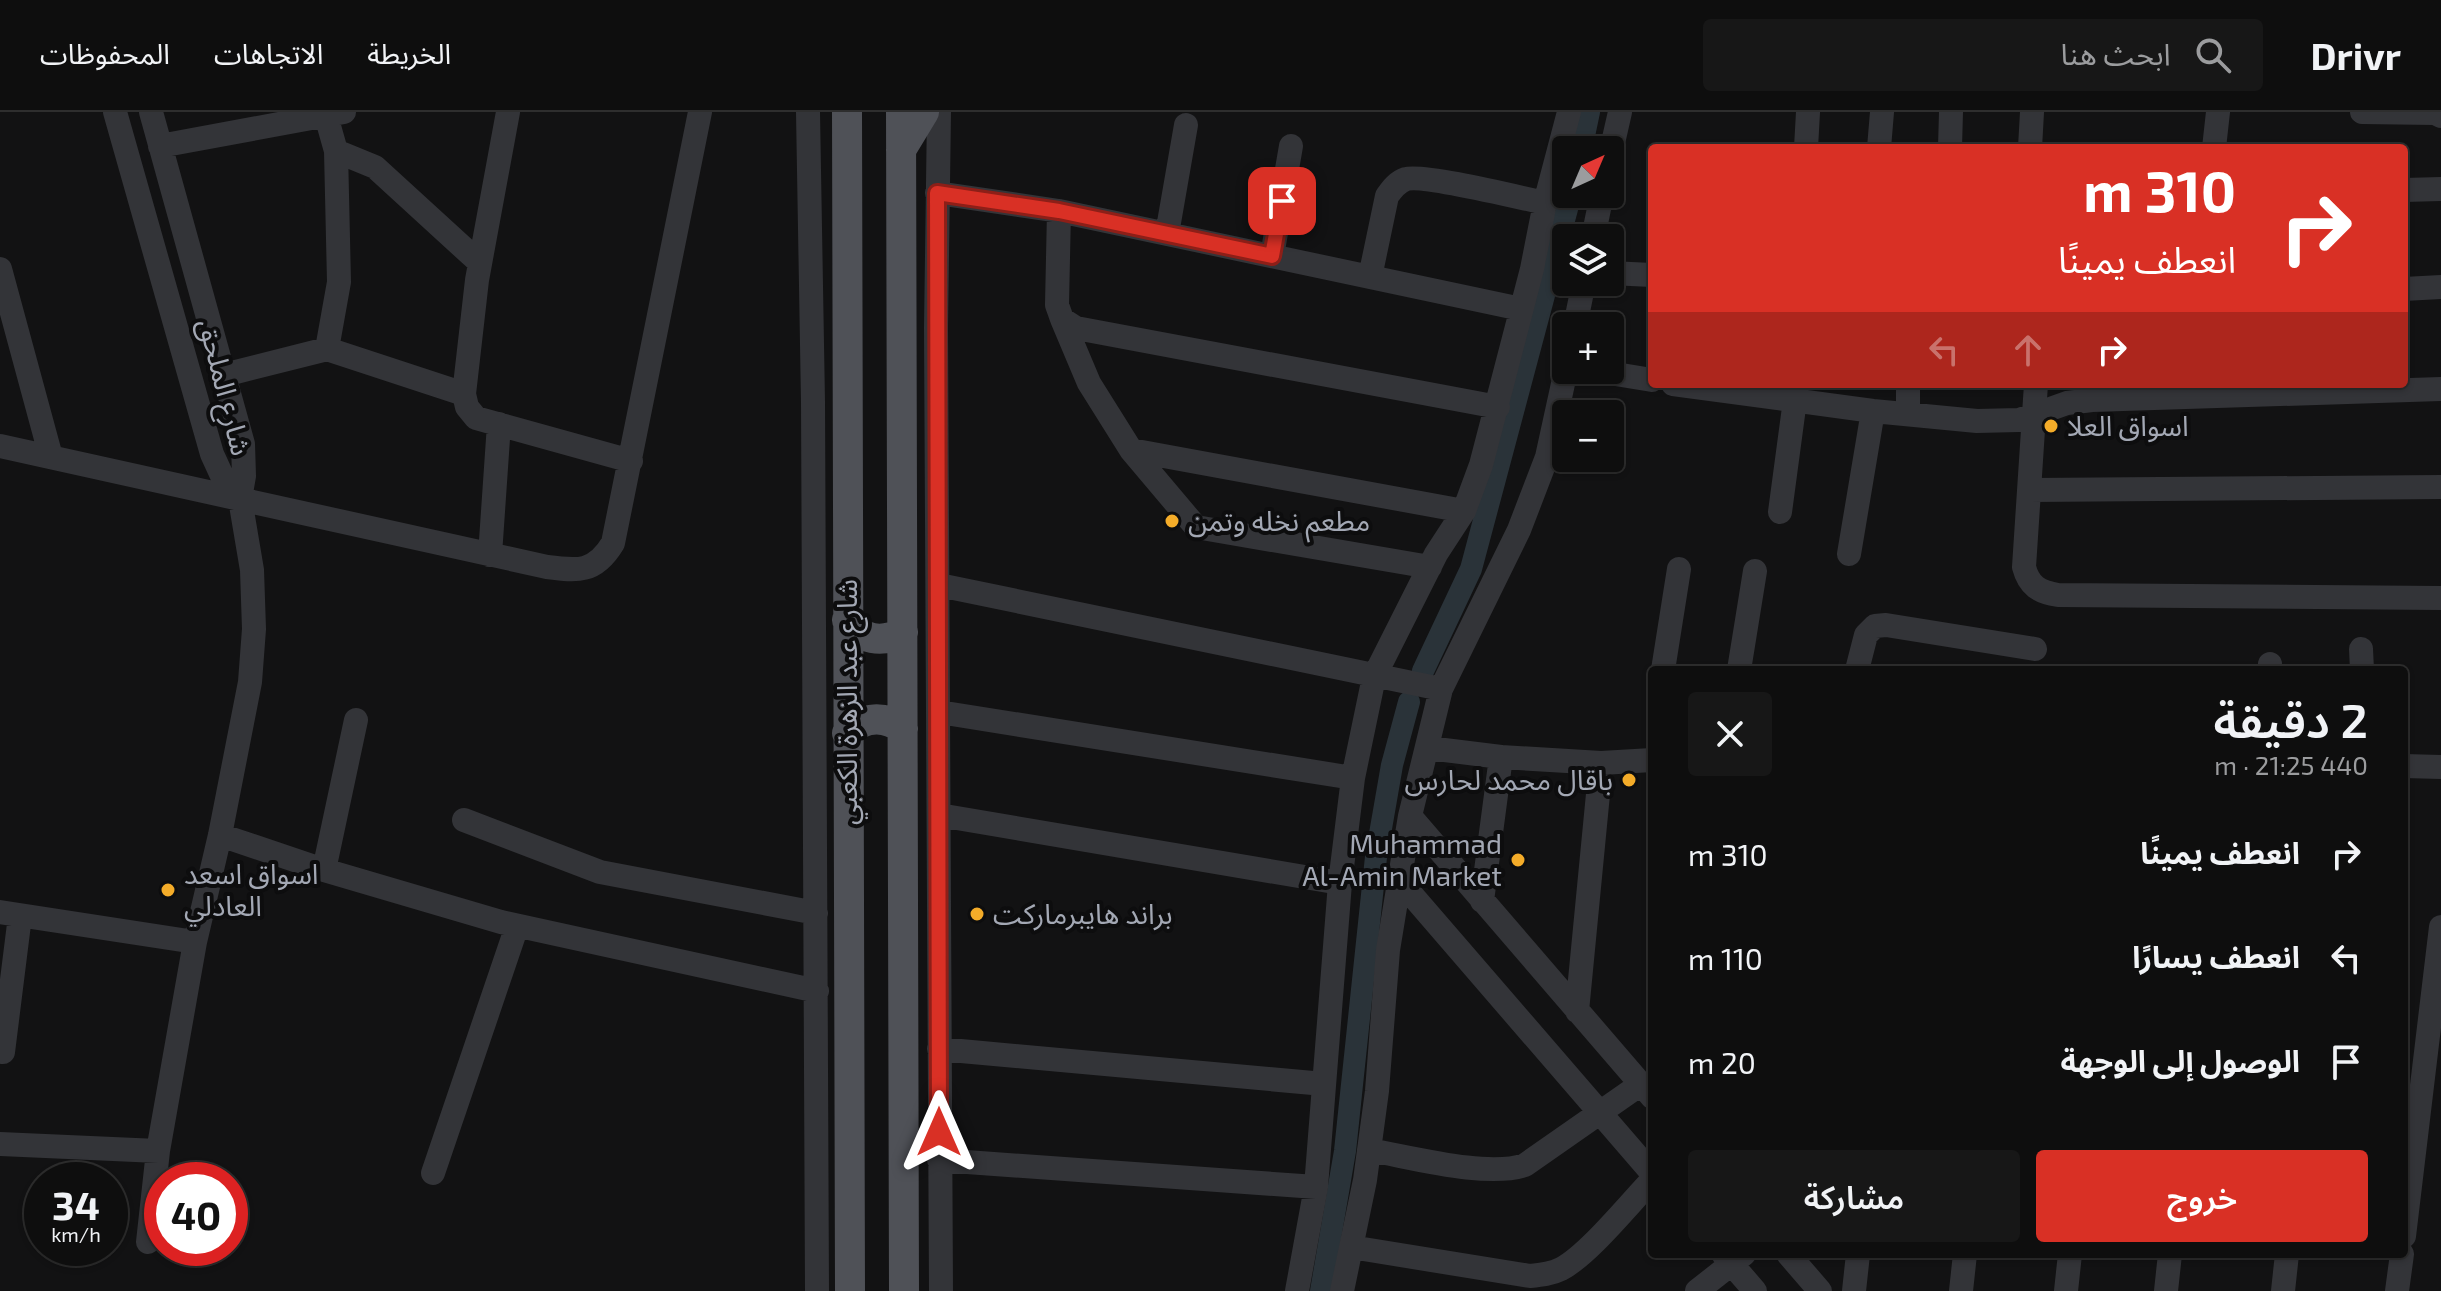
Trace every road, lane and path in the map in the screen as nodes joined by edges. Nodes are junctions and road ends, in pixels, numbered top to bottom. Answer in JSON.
{"nodes":[{"id":1,"x":115,"y":112,"type":"edge"},
{"id":2,"x":151,"y":112,"type":"edge"},
{"id":3,"x":508,"y":112,"type":"edge"},
{"id":4,"x":700,"y":112,"type":"edge"},
{"id":5,"x":808,"y":112,"type":"edge"},
{"id":6,"x":847,"y":112,"type":"edge"},
{"id":7,"x":901,"y":112,"type":"edge"},
{"id":8,"x":924,"y":112,"type":"edge"},
{"id":9,"x":939,"y":112,"type":"edge"},
{"id":10,"x":1569,"y":112,"type":"edge"},
{"id":11,"x":1620,"y":112,"type":"edge"},
{"id":12,"x":1808,"y":112,"type":"edge"},
{"id":13,"x":1882,"y":112,"type":"edge"},
{"id":14,"x":1951,"y":112,"type":"edge"},
{"id":15,"x":2032,"y":112,"type":"edge"},
{"id":16,"x":2218,"y":112,"type":"edge"},
{"id":17,"x":2362,"y":112,"type":"edge"},
{"id":18,"x":331,"y":114,"type":"edge"},
{"id":19,"x":2441,"y":116,"type":"edge"},
{"id":20,"x":1186,"y":125,"type":"dead end"},
{"id":21,"x":1615,"y":136,"type":"edge"},
{"id":22,"x":1806,"y":144,"type":"edge"},
{"id":23,"x":1879,"y":144,"type":"edge"},
{"id":24,"x":1950,"y":144,"type":"edge"},
{"id":25,"x":2030,"y":144,"type":"edge"},
{"id":26,"x":2214,"y":144,"type":"edge"},
{"id":27,"x":160,"y":146,"type":"junction"},
{"id":28,"x":1291,"y":146,"type":"dead end"},
{"id":29,"x":901,"y":150,"type":"junction"},
{"id":30,"x":336,"y":151,"type":"junction"},
{"id":31,"x":2441,"y":189,"type":"edge"},
{"id":32,"x":2408,"y":190,"type":"edge"},
{"id":33,"x":937,"y":193,"type":"junction"},
{"id":34,"x":1545,"y":203,"type":"junction"},
{"id":35,"x":1059,"y":211,"type":"junction"},
{"id":36,"x":1167,"y":234,"type":"junction"},
{"id":37,"x":1272,"y":256,"type":"junction"},
{"id":38,"x":480,"y":263,"type":"junction"},
{"id":39,"x":0,"y":269,"type":"edge"},
{"id":40,"x":1624,"y":274,"type":"edge"},
{"id":41,"x":1648,"y":275,"type":"edge"},
{"id":42,"x":1370,"y":277,"type":"junction"},
{"id":43,"x":2441,"y":287,"type":"edge"},
{"id":44,"x":2408,"y":289,"type":"edge"},
{"id":45,"x":4,"y":295,"type":"edge"},
{"id":46,"x":1521,"y":309,"type":"junction"},
{"id":47,"x":1062,"y":319,"type":"junction"},
{"id":48,"x":327,"y":349,"type":"junction"},
{"id":49,"x":224,"y":375,"type":"junction"},
{"id":50,"x":1624,"y":375,"type":"edge"},
{"id":51,"x":1648,"y":379,"type":"edge"},
{"id":52,"x":1563,"y":384,"type":"edge"},
{"id":53,"x":1704,"y":388,"type":"edge"},
{"id":54,"x":1908,"y":388,"type":"edge"},
{"id":55,"x":2036,"y":388,"type":"edge"},
{"id":56,"x":2441,"y":389,"type":"edge"},
{"id":57,"x":464,"y":394,"type":"junction"},
{"id":58,"x":1795,"y":400,"type":"junction"},
{"id":59,"x":1498,"y":407,"type":"junction"},
{"id":60,"x":1873,"y":411,"type":"junction"},
{"id":61,"x":1908,"y":413,"type":"junction"},
{"id":62,"x":2036,"y":414,"type":"junction"},
{"id":63,"x":499,"y":424,"type":"junction"},
{"id":64,"x":0,"y":446,"type":"edge"},
{"id":65,"x":1131,"y":450,"type":"junction"},
{"id":66,"x":51,"y":457,"type":"junction"},
{"id":67,"x":631,"y":461,"type":"junction"},
{"id":68,"x":2441,"y":487,"type":"edge"},
{"id":69,"x":2030,"y":490,"type":"junction"},
{"id":70,"x":240,"y":499,"type":"junction"},
{"id":71,"x":1464,"y":511,"type":"junction"},
{"id":72,"x":1780,"y":512,"type":"dead end"},
{"id":73,"x":1849,"y":554,"type":"dead end"},
{"id":74,"x":490,"y":555,"type":"junction"},
{"id":75,"x":1430,"y":567,"type":"junction"},
{"id":76,"x":1679,"y":569,"type":"dead end"},
{"id":77,"x":1755,"y":571,"type":"dead end"},
{"id":78,"x":939,"y":585,"type":"junction"},
{"id":79,"x":2441,"y":598,"type":"edge"},
{"id":80,"x":847,"y":620,"type":"junction"},
{"id":81,"x":903,"y":632,"type":"junction"},
{"id":82,"x":2035,"y":649,"type":"dead end"},
{"id":83,"x":1664,"y":666,"type":"edge"},
{"id":84,"x":1740,"y":666,"type":"edge"},
{"id":85,"x":1858,"y":666,"type":"edge"},
{"id":86,"x":1374,"y":677,"type":"junction"},
{"id":87,"x":1441,"y":689,"type":"junction"},
{"id":88,"x":939,"y":712,"type":"junction"},
{"id":89,"x":356,"y":720,"type":"dead end"},
{"id":90,"x":903,"y":729,"type":"junction"},
{"id":91,"x":847,"y":733,"type":"junction"},
{"id":92,"x":1428,"y":748,"type":"junction"},
{"id":93,"x":1648,"y":754,"type":"edge"},
{"id":94,"x":1501,"y":757,"type":"junction"},
{"id":95,"x":1601,"y":763,"type":"junction"},
{"id":96,"x":2408,"y":766,"type":"edge"},
{"id":97,"x":2441,"y":767,"type":"edge"},
{"id":98,"x":1353,"y":778,"type":"junction"},
{"id":99,"x":939,"y":815,"type":"junction"},
{"id":100,"x":1410,"y":816,"type":"junction"},
{"id":101,"x":464,"y":820,"type":"dead end"},
{"id":102,"x":220,"y":835,"type":"junction"},
{"id":103,"x":324,"y":870,"type":"junction"},
{"id":104,"x":1399,"y":880,"type":"junction"},
{"id":105,"x":1340,"y":883,"type":"junction"},
{"id":106,"x":1482,"y":901,"type":"junction"},
{"id":107,"x":816,"y":913,"type":"junction"},
{"id":108,"x":10,"y":914,"type":"edge"},
{"id":109,"x":517,"y":926,"type":"junction"},
{"id":110,"x":2441,"y":927,"type":"edge"},
{"id":111,"x":195,"y":942,"type":"junction"},
{"id":112,"x":817,"y":991,"type":"junction"},
{"id":113,"x":5,"y":997,"type":"edge"},
{"id":114,"x":1577,"y":1011,"type":"junction"},
{"id":115,"x":939,"y":1049,"type":"junction"},
{"id":116,"x":3,"y":1052,"type":"dead end"},
{"id":117,"x":1324,"y":1084,"type":"junction"},
{"id":118,"x":1646,"y":1091,"type":"edge"},
{"id":119,"x":1601,"y":1114,"type":"junction"},
{"id":120,"x":0,"y":1144,"type":"edge"},
{"id":121,"x":1369,"y":1150,"type":"junction"},
{"id":122,"x":158,"y":1151,"type":"junction"},
{"id":123,"x":939,"y":1160,"type":"junction"},
{"id":124,"x":157,"y":1162,"type":"edge"},
{"id":125,"x":1648,"y":1168,"type":"edge"},
{"id":126,"x":433,"y":1173,"type":"dead end"},
{"id":127,"x":1648,"y":1184,"type":"edge"},
{"id":128,"x":1316,"y":1187,"type":"junction"},
{"id":129,"x":2408,"y":1187,"type":"edge"},
{"id":130,"x":1351,"y":1247,"type":"junction"},
{"id":131,"x":1732,"y":1258,"type":"edge"},
{"id":132,"x":1734,"y":1258,"type":"edge"},
{"id":133,"x":1791,"y":1258,"type":"edge"},
{"id":134,"x":1858,"y":1258,"type":"edge"},
{"id":135,"x":1965,"y":1258,"type":"edge"},
{"id":136,"x":2070,"y":1258,"type":"edge"},
{"id":137,"x":2170,"y":1258,"type":"edge"},
{"id":138,"x":2287,"y":1258,"type":"edge"},
{"id":139,"x":2401,"y":1258,"type":"edge"},
{"id":140,"x":817,"y":1291,"type":"edge"},
{"id":141,"x":850,"y":1291,"type":"edge"},
{"id":142,"x":904,"y":1291,"type":"edge"},
{"id":143,"x":941,"y":1291,"type":"edge"},
{"id":144,"x":1297,"y":1291,"type":"edge"},
{"id":145,"x":1342,"y":1291,"type":"edge"},
{"id":146,"x":1697,"y":1291,"type":"edge"},
{"id":147,"x":1755,"y":1291,"type":"edge"},
{"id":148,"x":1820,"y":1291,"type":"edge"},
{"id":149,"x":1854,"y":1291,"type":"edge"},
{"id":150,"x":1961,"y":1291,"type":"edge"},
{"id":151,"x":2066,"y":1291,"type":"edge"},
{"id":152,"x":2166,"y":1291,"type":"edge"},
{"id":153,"x":2283,"y":1291,"type":"edge"},
{"id":154,"x":2397,"y":1291,"type":"edge"}],
"edges":[{"from":1,"to":70,"type":"street","name":"شارع الملحق"},
{"from":2,"to":27,"type":"street","name":"شارع الملحق"},
{"from":3,"to":38,"type":"street"},
{"from":4,"to":67,"type":"street"},
{"from":5,"to":107,"type":"street"},
{"from":6,"to":80,"type":"main road","name":"شارع عبد الزهرة الكعبي"},
{"from":7,"to":29,"type":"main road","name":"شارع عبد الزهرة الكعبي"},
{"from":8,"to":29,"type":"main road"},
{"from":9,"to":33,"type":"street"},
{"from":10,"to":34,"type":"street"},
{"from":11,"to":21,"type":"street"},
{"from":12,"to":22,"type":"street"},
{"from":13,"to":23,"type":"street"},
{"from":14,"to":24,"type":"street"},
{"from":15,"to":25,"type":"street"},
{"from":16,"to":26,"type":"street"},
{"from":17,"to":19,"type":"street"},
{"from":18,"to":27,"type":"street"},
{"from":18,"to":30,"type":"street"},
{"from":20,"to":36,"type":"street"},
{"from":27,"to":49,"type":"street","name":"شارع الملحق"},
{"from":28,"to":37,"type":"street"},
{"from":29,"to":81,"type":"main road","name":"شارع عبد الزهرة الكعبي"},
{"from":30,"to":38,"type":"street"},
{"from":30,"to":48,"type":"street"},
{"from":31,"to":32,"type":"street"},
{"from":33,"to":35,"type":"street"},
{"from":33,"to":78,"type":"street"},
{"from":34,"to":42,"type":"street"},
{"from":34,"to":46,"type":"street"},
{"from":35,"to":36,"type":"street"},
{"from":35,"to":47,"type":"street"},
{"from":36,"to":37,"type":"street"},
{"from":37,"to":42,"type":"street"},
{"from":38,"to":57,"type":"street"},
{"from":39,"to":45,"type":"street"},
{"from":40,"to":41,"type":"street"},
{"from":42,"to":46,"type":"street"},
{"from":43,"to":44,"type":"street"},
{"from":45,"to":66,"type":"street"},
{"from":46,"to":59,"type":"street"},
{"from":47,"to":59,"type":"street"},
{"from":47,"to":65,"type":"street"},
{"from":48,"to":49,"type":"street"},
{"from":48,"to":57,"type":"street"},
{"from":49,"to":70,"type":"street","name":"شارع الملحق"},
{"from":50,"to":51,"type":"street"},
{"from":52,"to":87,"type":"street"},
{"from":53,"to":58,"type":"street"},
{"from":54,"to":61,"type":"street"},
{"from":55,"to":62,"type":"street"},
{"from":56,"to":62,"type":"street"},
{"from":57,"to":63,"type":"street"},
{"from":58,"to":60,"type":"street"},
{"from":58,"to":72,"type":"street"},
{"from":59,"to":71,"type":"street"},
{"from":60,"to":61,"type":"street"},
{"from":60,"to":73,"type":"street"},
{"from":61,"to":62,"type":"street"},
{"from":62,"to":69,"type":"street"},
{"from":63,"to":67,"type":"street"},
{"from":63,"to":74,"type":"street"},
{"from":64,"to":66,"type":"street"},
{"from":65,"to":71,"type":"street"},
{"from":65,"to":75,"type":"street"},
{"from":66,"to":70,"type":"street"},
{"from":67,"to":74,"type":"street"},
{"from":68,"to":69,"type":"street"},
{"from":69,"to":79,"type":"street"},
{"from":70,"to":74,"type":"street"},
{"from":70,"to":102,"type":"street"},
{"from":71,"to":75,"type":"street"},
{"from":75,"to":86,"type":"street"},
{"from":76,"to":83,"type":"street"},
{"from":77,"to":84,"type":"street"},
{"from":78,"to":86,"type":"street"},
{"from":78,"to":88,"type":"street"},
{"from":80,"to":81,"type":"main road"},
{"from":80,"to":91,"type":"main road","name":"شارع عبد الزهرة الكعبي"},
{"from":81,"to":90,"type":"main road","name":"شارع عبد الزهرة الكعبي"},
{"from":82,"to":85,"type":"street"},
{"from":86,"to":87,"type":"street"},
{"from":86,"to":98,"type":"street"},
{"from":87,"to":92,"type":"street"},
{"from":88,"to":98,"type":"street"},
{"from":88,"to":99,"type":"street"},
{"from":89,"to":103,"type":"street"},
{"from":90,"to":91,"type":"main road"},
{"from":90,"to":142,"type":"main road","name":"شارع عبد الزهرة الكعبي"},
{"from":91,"to":141,"type":"main road","name":"شارع عبد الزهرة الكعبي"},
{"from":92,"to":94,"type":"street"},
{"from":92,"to":100,"type":"street"},
{"from":93,"to":95,"type":"street"},
{"from":94,"to":95,"type":"street"},
{"from":94,"to":106,"type":"street"},
{"from":95,"to":114,"type":"street"},
{"from":96,"to":97,"type":"street"},
{"from":98,"to":105,"type":"street"},
{"from":99,"to":105,"type":"street"},
{"from":99,"to":115,"type":"street"},
{"from":100,"to":104,"type":"street"},
{"from":100,"to":106,"type":"street"},
{"from":101,"to":107,"type":"street"},
{"from":102,"to":103,"type":"street"},
{"from":102,"to":111,"type":"street"},
{"from":103,"to":109,"type":"street"},
{"from":104,"to":119,"type":"street"},
{"from":104,"to":121,"type":"street"},
{"from":105,"to":117,"type":"street"},
{"from":106,"to":114,"type":"street"},
{"from":107,"to":112,"type":"street"},
{"from":108,"to":111,"type":"street"},
{"from":108,"to":113,"type":"street"},
{"from":109,"to":112,"type":"street"},
{"from":109,"to":126,"type":"street"},
{"from":110,"to":129,"type":"street"},
{"from":111,"to":122,"type":"street"},
{"from":112,"to":140,"type":"street"},
{"from":113,"to":116,"type":"street"},
{"from":114,"to":118,"type":"street"},
{"from":115,"to":117,"type":"street"},
{"from":115,"to":123,"type":"street"},
{"from":117,"to":128,"type":"street"},
{"from":118,"to":119,"type":"street"},
{"from":119,"to":121,"type":"street"},
{"from":119,"to":125,"type":"street"},
{"from":120,"to":122,"type":"street"},
{"from":121,"to":130,"type":"street"},
{"from":122,"to":124,"type":"street"},
{"from":123,"to":128,"type":"street"},
{"from":123,"to":143,"type":"street"},
{"from":127,"to":130,"type":"street"},
{"from":128,"to":144,"type":"street"},
{"from":130,"to":145,"type":"street"},
{"from":131,"to":146,"type":"street"},
{"from":132,"to":147,"type":"street"},
{"from":133,"to":148,"type":"street"},
{"from":134,"to":149,"type":"street"},
{"from":135,"to":150,"type":"street"},
{"from":136,"to":151,"type":"street"},
{"from":137,"to":152,"type":"street"},
{"from":138,"to":153,"type":"street"},
{"from":139,"to":154,"type":"street"}]}
